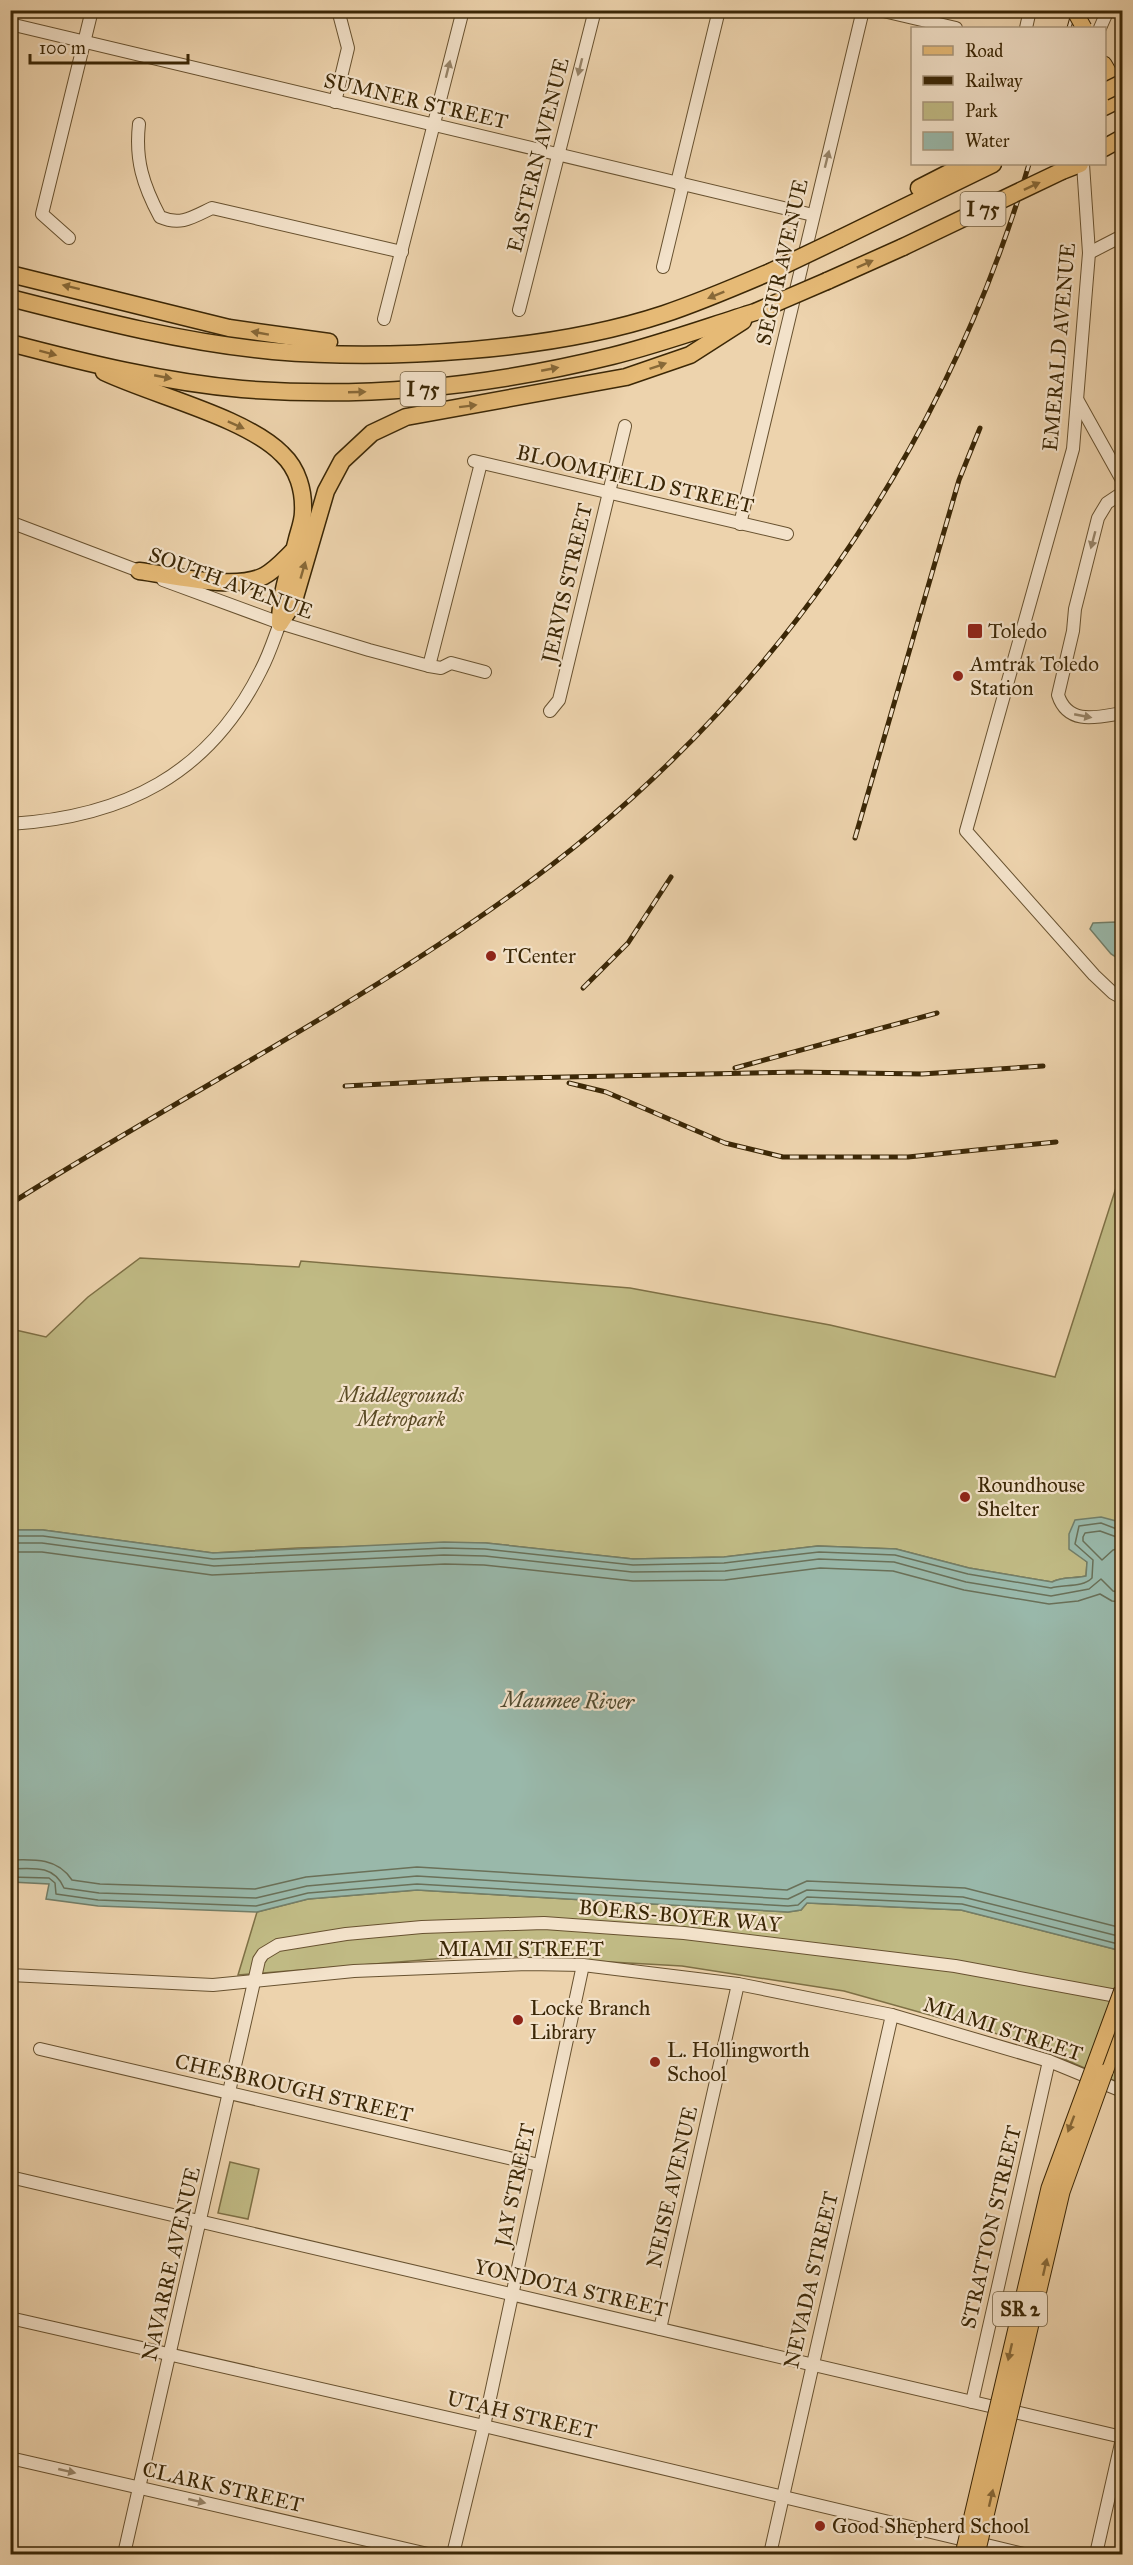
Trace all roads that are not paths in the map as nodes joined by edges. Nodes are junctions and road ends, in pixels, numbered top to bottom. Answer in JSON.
{"nodes":[{"id":1,"x":92,"y":10,"type":"edge"},
{"id":2,"x":338,"y":10,"type":"edge"},
{"id":3,"x":463,"y":10,"type":"edge"},
{"id":4,"x":595,"y":10,"type":"edge"},
{"id":5,"x":719,"y":10,"type":"edge"},
{"id":6,"x":863,"y":10,"type":"edge"},
{"id":7,"x":879,"y":10,"type":"edge"},
{"id":8,"x":1030,"y":10,"type":"edge"},
{"id":9,"x":1074,"y":10,"type":"edge"},
{"id":10,"x":1108,"y":10,"type":"edge"},
{"id":11,"x":10,"y":24,"type":"edge"},
{"id":12,"x":952,"y":27,"type":"edge"},
{"id":13,"x":1026,"y":27,"type":"edge"},
{"id":14,"x":1083,"y":27,"type":"edge"},
{"id":15,"x":1100,"y":27,"type":"edge"},
{"id":16,"x":84,"y":42,"type":"junction"},
{"id":17,"x":1106,"y":68,"type":"edge"},
{"id":18,"x":1114,"y":85,"type":"edge"},
{"id":19,"x":1122,"y":97,"type":"edge"},
{"id":20,"x":335,"y":102,"type":"junction"},
{"id":21,"x":1106,"y":106,"type":"edge"},
{"id":22,"x":139,"y":124,"type":"dead end"},
{"id":23,"x":434,"y":126,"type":"junction"},
{"id":24,"x":1122,"y":138,"type":"edge"},
{"id":25,"x":1122,"y":146,"type":"edge"},
{"id":26,"x":1106,"y":147,"type":"edge"},
{"id":27,"x":1106,"y":153,"type":"edge"},
{"id":28,"x":558,"y":155,"type":"junction"},
{"id":29,"x":964,"y":165,"type":"edge"},
{"id":30,"x":991,"y":165,"type":"edge"},
{"id":31,"x":1075,"y":165,"type":"edge"},
{"id":32,"x":680,"y":184,"type":"junction"},
{"id":33,"x":893,"y":214,"type":"junction"},
{"id":34,"x":813,"y":215,"type":"junction"},
{"id":35,"x":1122,"y":236,"type":"edge"},
{"id":36,"x":69,"y":238,"type":"dead end"},
{"id":37,"x":402,"y":252,"type":"junction"},
{"id":38,"x":1089,"y":253,"type":"junction"},
{"id":39,"x":663,"y":267,"type":"dead end"},
{"id":40,"x":10,"y":274,"type":"edge"},
{"id":41,"x":10,"y":298,"type":"edge"},
{"id":42,"x":519,"y":310,"type":"dead end"},
{"id":43,"x":755,"y":312,"type":"junction"},
{"id":44,"x":384,"y":319,"type":"dead end"},
{"id":45,"x":10,"y":343,"type":"edge"},
{"id":46,"x":465,"y":350,"type":"junction"},
{"id":47,"x":85,"y":363,"type":"junction"},
{"id":48,"x":1078,"y":401,"type":"junction"},
{"id":49,"x":625,"y":426,"type":"dead end"},
{"id":50,"x":1122,"y":480,"type":"edge"},
{"id":51,"x":608,"y":493,"type":"junction"},
{"id":52,"x":1122,"y":493,"type":"edge"},
{"id":53,"x":10,"y":522,"type":"edge"},
{"id":54,"x":740,"y":524,"type":"junction"},
{"id":55,"x":787,"y":534,"type":"dead end"},
{"id":56,"x":295,"y":549,"type":"junction"},
{"id":57,"x":139,"y":571,"type":"junction"},
{"id":58,"x":280,"y":624,"type":"junction"},
{"id":59,"x":435,"y":667,"type":"junction"},
{"id":60,"x":485,"y":672,"type":"dead end"},
{"id":61,"x":550,"y":711,"type":"dead end"},
{"id":62,"x":1122,"y":713,"type":"edge"},
{"id":63,"x":10,"y":824,"type":"edge"},
{"id":64,"x":1122,"y":998,"type":"edge"},
{"id":65,"x":584,"y":1965,"type":"junction"},
{"id":66,"x":10,"y":1975,"type":"edge"},
{"id":67,"x":254,"y":1982,"type":"junction"},
{"id":68,"x":738,"y":1984,"type":"junction"},
{"id":69,"x":1122,"y":1990,"type":"edge"},
{"id":70,"x":1122,"y":1997,"type":"edge"},
{"id":71,"x":892,"y":2015,"type":"junction"},
{"id":72,"x":1122,"y":2027,"type":"edge"},
{"id":73,"x":40,"y":2049,"type":"dead end"},
{"id":74,"x":1049,"y":2061,"type":"junction"},
{"id":75,"x":1099,"y":2070,"type":"junction"},
{"id":76,"x":1122,"y":2091,"type":"edge"},
{"id":77,"x":229,"y":2094,"type":"junction"},
{"id":78,"x":538,"y":2165,"type":"junction"},
{"id":79,"x":10,"y":2177,"type":"edge"},
{"id":80,"x":200,"y":2221,"type":"junction"},
{"id":81,"x":512,"y":2294,"type":"junction"},
{"id":82,"x":10,"y":2318,"type":"edge"},
{"id":83,"x":660,"y":2329,"type":"junction"},
{"id":84,"x":170,"y":2355,"type":"junction"},
{"id":85,"x":812,"y":2364,"type":"junction"},
{"id":86,"x":972,"y":2402,"type":"junction"},
{"id":87,"x":484,"y":2426,"type":"junction"},
{"id":88,"x":1122,"y":2438,"type":"edge"},
{"id":89,"x":10,"y":2458,"type":"edge"},
{"id":90,"x":140,"y":2488,"type":"junction"},
{"id":91,"x":783,"y":2496,"type":"junction"},
{"id":92,"x":124,"y":2554,"type":"edge"},
{"id":93,"x":428,"y":2554,"type":"edge"},
{"id":94,"x":453,"y":2554,"type":"edge"},
{"id":95,"x":770,"y":2554,"type":"edge"},
{"id":96,"x":963,"y":2554,"type":"edge"},
{"id":97,"x":978,"y":2554,"type":"edge"},
{"id":98,"x":1024,"y":2554,"type":"edge"},
{"id":99,"x":1096,"y":2554,"type":"edge"}],
"edges":[{"from":1,"to":16,"type":"street"},
{"from":2,"to":20,"type":"street"},
{"from":23,"to":3,"type":"street","one_way":true},
{"from":4,"to":28,"type":"street","name":"EASTERN AVENUE","one_way":true},
{"from":5,"to":32,"type":"street"},
{"from":34,"to":6,"type":"street","name":"SEGUR AVENUE","one_way":true},
{"from":7,"to":12,"type":"street"},
{"from":8,"to":13,"type":"street"},
{"from":9,"to":14,"type":"main road","bridge":true},
{"from":10,"to":15,"type":"street"},
{"from":11,"to":16,"type":"street","name":"SUMNER STREET"},
{"from":16,"to":20,"type":"street","name":"SUMNER STREET"},
{"from":16,"to":36,"type":"street"},
{"from":17,"to":18,"type":"main road"},
{"from":18,"to":19,"type":"main road"},
{"from":19,"to":21,"type":"highway"},
{"from":20,"to":23,"type":"street","name":"SUMNER STREET"},
{"from":22,"to":37,"type":"street"},
{"from":23,"to":28,"type":"street","name":"SUMNER STREET"},
{"from":23,"to":37,"type":"street"},
{"from":24,"to":26,"type":"highway"},
{"from":25,"to":27,"type":"highway"},
{"from":28,"to":32,"type":"street","name":"SUMNER STREET"},
{"from":28,"to":42,"type":"street","name":"EASTERN AVENUE"},
{"from":29,"to":33,"type":"highway"},
{"from":30,"to":33,"type":"highway","number":"I 75"},
{"from":31,"to":38,"type":"street","name":"EMERALD AVENUE"},
{"from":43,"to":31,"type":"highway","number":"I 75","one_way":true,"bridge":true},
{"from":32,"to":34,"type":"street","name":"SUMNER STREET"},
{"from":32,"to":39,"type":"street"},
{"from":33,"to":46,"type":"highway","name":"I 75","number":"I 75","one_way":true,"bridge":true},
{"from":34,"to":54,"type":"street","name":"SEGUR AVENUE"},
{"from":35,"to":38,"type":"street"},
{"from":37,"to":44,"type":"street"},
{"from":38,"to":48,"type":"street","name":"EMERALD AVENUE"},
{"from":46,"to":40,"type":"highway","one_way":true},
{"from":41,"to":46,"type":"highway","name":"I 75","number":"I 75"},
{"from":47,"to":43,"type":"highway","number":"I 75","one_way":true},
{"from":58,"to":43,"type":"highway","one_way":true},
{"from":45,"to":47,"type":"highway","number":"I 75","one_way":true},
{"from":47,"to":56,"type":"highway","one_way":true},
{"from":48,"to":50,"type":"street"},
{"from":48,"to":64,"type":"street","name":"EMERALD AVENUE"},
{"from":49,"to":51,"type":"street","name":"JERVIS STREET"},
{"from":51,"to":54,"type":"street","name":"BLOOMFIELD STREET"},
{"from":51,"to":59,"type":"street","name":"BLOOMFIELD STREET"},
{"from":51,"to":61,"type":"street","name":"JERVIS STREET"},
{"from":52,"to":62,"type":"street","one_way":true},
{"from":53,"to":57,"type":"street","name":"SOUTH AVENUE"},
{"from":54,"to":55,"type":"street","name":"BLOOMFIELD STREET"},
{"from":56,"to":57,"type":"highway"},
{"from":56,"to":58,"type":"highway"},
{"from":57,"to":58,"type":"street","name":"SOUTH AVENUE"},
{"from":58,"to":59,"type":"street","name":"SOUTH AVENUE"},
{"from":58,"to":63,"type":"street"},
{"from":59,"to":60,"type":"street","name":"SOUTH AVENUE"},
{"from":65,"to":67,"type":"street","name":"MIAMI STREET"},
{"from":65,"to":68,"type":"street","name":"MIAMI STREET"},
{"from":65,"to":78,"type":"street","name":"JAY STREET"},
{"from":66,"to":67,"type":"street","name":"MIAMI STREET"},
{"from":67,"to":70,"type":"street","name":"BOERS-BOYER WAY"},
{"from":67,"to":77,"type":"street","name":"NAVARRE AVENUE"},
{"from":68,"to":71,"type":"street","name":"MIAMI STREET"},
{"from":68,"to":83,"type":"street","name":"NEISE AVENUE"},
{"from":69,"to":75,"type":"main road","number":"SR 2","bridge":true},
{"from":71,"to":74,"type":"street","name":"MIAMI STREET"},
{"from":71,"to":85,"type":"street","name":"NEVADA STREET"},
{"from":72,"to":75,"type":"main road","number":"SR 2"},
{"from":73,"to":77,"type":"street","name":"CHESBROUGH STREET"},
{"from":74,"to":76,"type":"street","name":"MIAMI STREET"},
{"from":74,"to":86,"type":"street","name":"STRATTON STREET"},
{"from":75,"to":96,"type":"main road","number":"SR 2","one_way":true,"bridge":true},
{"from":97,"to":75,"type":"main road","number":"SR 2","one_way":true,"bridge":true},
{"from":77,"to":78,"type":"street","name":"CHESBROUGH STREET"},
{"from":77,"to":80,"type":"street","name":"NAVARRE AVENUE"},
{"from":78,"to":81,"type":"street","name":"JAY STREET"},
{"from":79,"to":80,"type":"street","name":"YONDOTA STREET"},
{"from":80,"to":81,"type":"street","name":"YONDOTA STREET"},
{"from":80,"to":84,"type":"street","name":"NAVARRE AVENUE"},
{"from":81,"to":83,"type":"street","name":"YONDOTA STREET"},
{"from":81,"to":87,"type":"street","name":"JAY STREET"},
{"from":82,"to":84,"type":"street","name":"UTAH STREET"},
{"from":83,"to":85,"type":"street","name":"YONDOTA STREET"},
{"from":84,"to":87,"type":"street","name":"UTAH STREET"},
{"from":84,"to":90,"type":"street","name":"NAVARRE AVENUE"},
{"from":85,"to":86,"type":"street","name":"YONDOTA STREET"},
{"from":85,"to":91,"type":"street","name":"NEVADA STREET"},
{"from":86,"to":88,"type":"street","name":"YONDOTA STREET"},
{"from":87,"to":91,"type":"street","name":"UTAH STREET"},
{"from":87,"to":94,"type":"street","name":"JAY STREET"},
{"from":88,"to":99,"type":"street"},
{"from":89,"to":90,"type":"street","name":"CLARK STREET","one_way":true},
{"from":90,"to":92,"type":"street","name":"NAVARRE AVENUE"},
{"from":90,"to":93,"type":"street","name":"CLARK STREET","one_way":true},
{"from":91,"to":95,"type":"street","name":"NEVADA STREET"},
{"from":91,"to":98,"type":"street","name":"UTAH STREET"}]}
